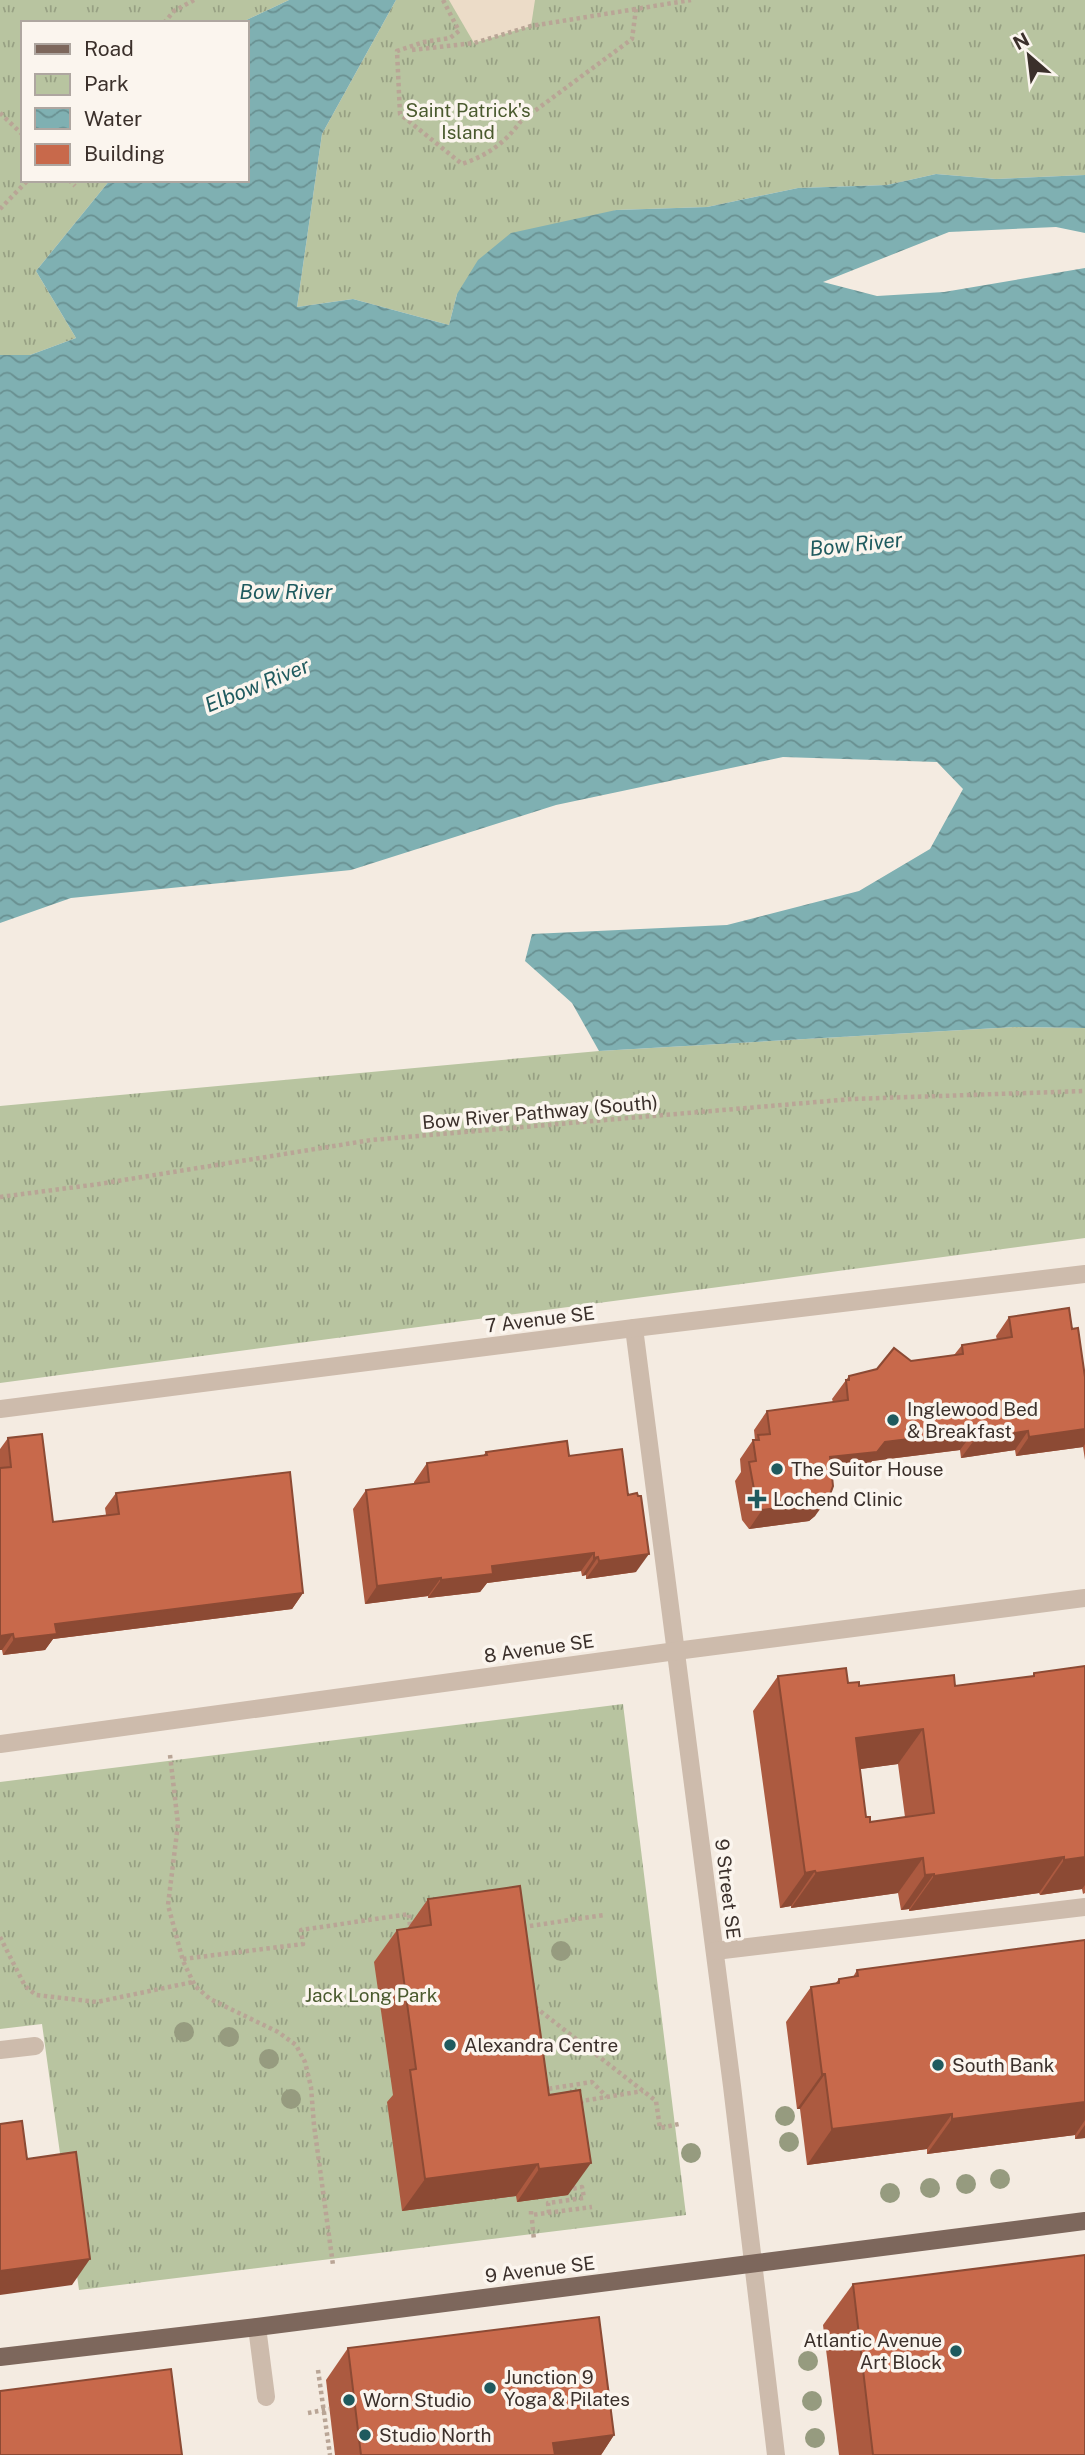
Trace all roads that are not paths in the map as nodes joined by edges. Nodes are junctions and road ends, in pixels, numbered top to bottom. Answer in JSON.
{"nodes":[{"id":1,"x":1085,"y":1274,"type":"edge"},
{"id":2,"x":634,"y":1328,"type":"junction"},
{"id":3,"x":0,"y":1409,"type":"edge"},
{"id":4,"x":1085,"y":1598,"type":"edge"},
{"id":5,"x":676,"y":1651,"type":"junction"},
{"id":6,"x":0,"y":1744,"type":"edge"},
{"id":7,"x":1085,"y":1907,"type":"edge"},
{"id":8,"x":715,"y":1951,"type":"junction"},
{"id":9,"x":35,"y":2046,"type":"dead end"},
{"id":10,"x":0,"y":2050,"type":"edge"},
{"id":11,"x":1085,"y":2221,"type":"edge"},
{"id":12,"x":752,"y":2263,"type":"junction"},
{"id":13,"x":257,"y":2327,"type":"junction"},
{"id":14,"x":0,"y":2357,"type":"edge"},
{"id":15,"x":266,"y":2398,"type":"dead end"},
{"id":16,"x":776,"y":2455,"type":"edge"}],
"edges":[{"from":1,"to":2,"type":"street","name":"7 Avenue SE"},
{"from":2,"to":3,"type":"street","name":"7 Avenue SE"},
{"from":2,"to":5,"type":"street","name":"9 Street SE"},
{"from":4,"to":5,"type":"street","name":"8 Avenue SE"},
{"from":5,"to":6,"type":"street","name":"8 Avenue SE"},
{"from":5,"to":8,"type":"street","name":"9 Street SE"},
{"from":7,"to":8,"type":"street"},
{"from":8,"to":12,"type":"street","name":"9 Street SE"},
{"from":9,"to":10,"type":"street"},
{"from":11,"to":12,"type":"main road","name":"9 Avenue SE"},
{"from":12,"to":13,"type":"main road","name":"9 Avenue SE"},
{"from":12,"to":16,"type":"street","name":"9 Street SE"},
{"from":13,"to":14,"type":"main road","name":"9 Avenue SE"},
{"from":13,"to":15,"type":"street"}]}
